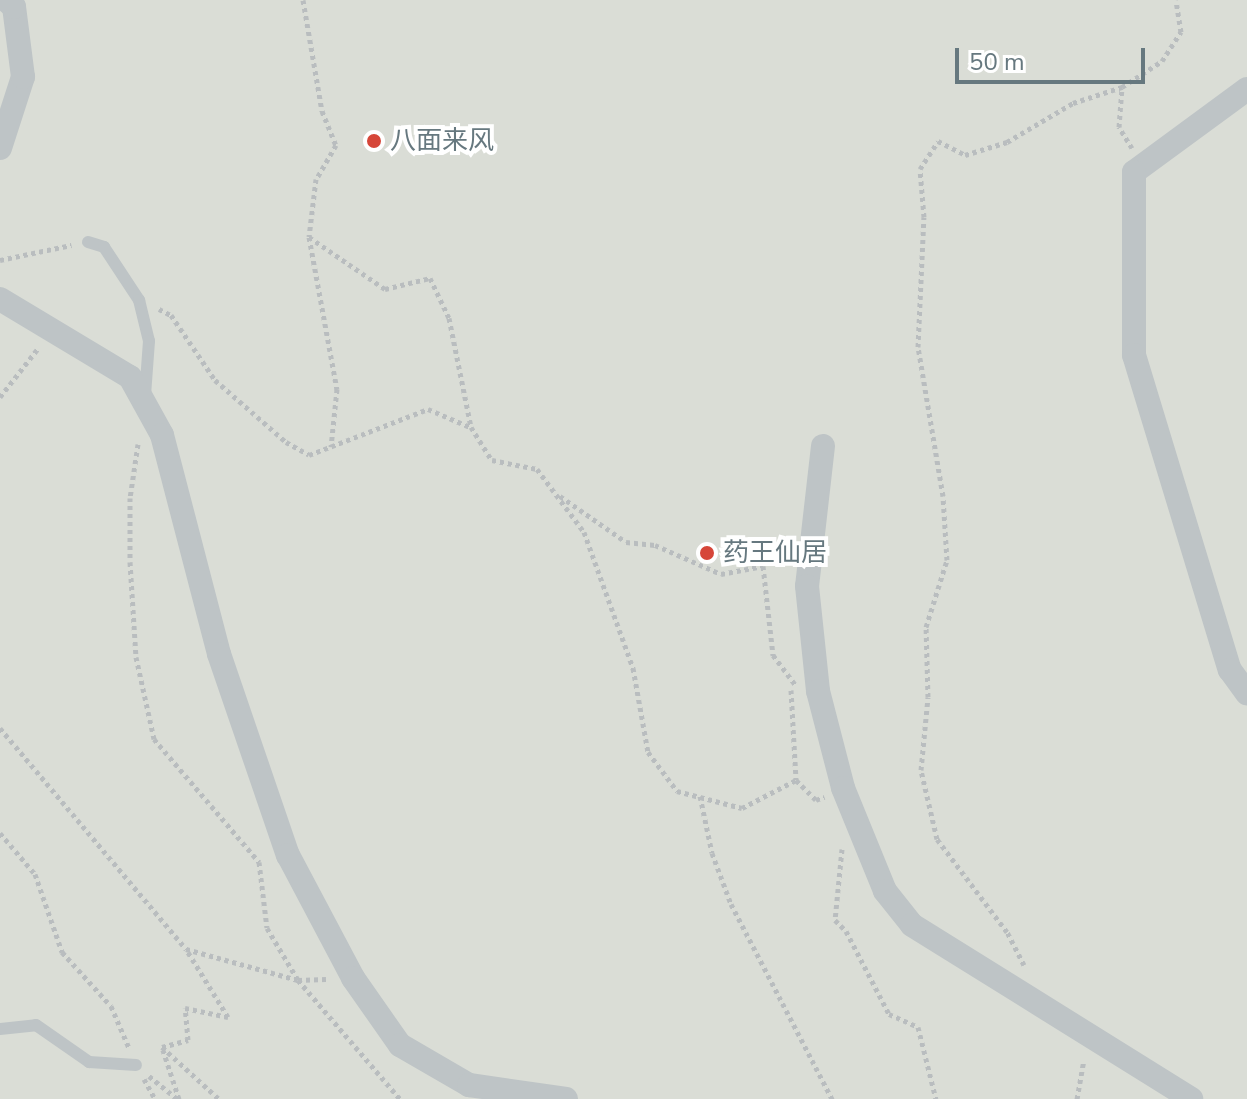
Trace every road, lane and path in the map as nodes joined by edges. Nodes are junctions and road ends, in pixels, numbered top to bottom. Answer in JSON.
{"nodes":[{"id":1,"x":6,"y":0,"type":"edge"},
{"id":2,"x":303,"y":0,"type":"edge"},
{"id":3,"x":1176,"y":0,"type":"edge"},
{"id":4,"x":1122,"y":87,"type":"junction"},
{"id":5,"x":1247,"y":89,"type":"edge"},
{"id":6,"x":0,"y":148,"type":"edge"},
{"id":7,"x":1143,"y":166,"type":"junction"},
{"id":8,"x":309,"y":237,"type":"junction"},
{"id":9,"x":88,"y":242,"type":"joint"},
{"id":10,"x":0,"y":260,"type":"edge"},
{"id":11,"x":0,"y":299,"type":"edge"},
{"id":12,"x":139,"y":300,"type":"junction"},
{"id":13,"x":53,"y":329,"type":"junction"},
{"id":14,"x":0,"y":397,"type":"edge"},
{"id":15,"x":145,"y":404,"type":"junction"},
{"id":16,"x":471,"y":427,"type":"junction"},
{"id":17,"x":823,"y":446,"type":"dead end"},
{"id":18,"x":331,"y":447,"type":"junction"},
{"id":19,"x":556,"y":493,"type":"junction"},
{"id":20,"x":791,"y":685,"type":"junction"},
{"id":21,"x":818,"y":691,"type":"junction"},
{"id":22,"x":1247,"y":693,"type":"edge"},
{"id":23,"x":0,"y":728,"type":"edge"},
{"id":24,"x":796,"y":780,"type":"junction"},
{"id":25,"x":843,"y":788,"type":"junction"},
{"id":26,"x":700,"y":796,"type":"junction"},
{"id":27,"x":816,"y":800,"type":"junction"},
{"id":28,"x":823,"y":811,"type":"dead end"},
{"id":29,"x":0,"y":833,"type":"edge"},
{"id":30,"x":843,"y":842,"type":"dead end"},
{"id":31,"x":186,"y":949,"type":"junction"},
{"id":32,"x":1025,"y":969,"type":"dead end"},
{"id":33,"x":353,"y":978,"type":"junction"},
{"id":34,"x":298,"y":980,"type":"junction"},
{"id":35,"x":0,"y":1029,"type":"edge"},
{"id":36,"x":1090,"y":1034,"type":"junction"},
{"id":37,"x":162,"y":1047,"type":"junction"},
{"id":38,"x":136,"y":1065,"type":"junction"},
{"id":39,"x":178,"y":1099,"type":"edge"},
{"id":40,"x":219,"y":1099,"type":"edge"},
{"id":41,"x":400,"y":1099,"type":"edge"},
{"id":42,"x":566,"y":1099,"type":"edge"},
{"id":43,"x":832,"y":1099,"type":"edge"},
{"id":44,"x":936,"y":1099,"type":"edge"},
{"id":45,"x":1077,"y":1099,"type":"edge"},
{"id":46,"x":1191,"y":1099,"type":"edge"}],
"edges":[{"from":1,"to":6,"type":"street"},
{"from":2,"to":8,"type":"path"},
{"from":3,"to":4,"type":"path"},
{"from":4,"to":7,"type":"path"},
{"from":4,"to":32,"type":"path"},
{"from":5,"to":7,"type":"street"},
{"from":7,"to":22,"type":"street"},
{"from":8,"to":16,"type":"path"},
{"from":8,"to":18,"type":"path"},
{"from":9,"to":10,"type":"path"},
{"from":9,"to":12,"type":"lane"},
{"from":11,"to":13,"type":"street"},
{"from":12,"to":15,"type":"lane"},
{"from":12,"to":18,"type":"path"},
{"from":13,"to":14,"type":"path"},
{"from":13,"to":15,"type":"street"},
{"from":15,"to":33,"type":"street"},
{"from":15,"to":34,"type":"path"},
{"from":16,"to":18,"type":"path"},
{"from":16,"to":19,"type":"path"},
{"from":17,"to":21,"type":"street"},
{"from":19,"to":20,"type":"path"},
{"from":19,"to":26,"type":"path"},
{"from":20,"to":21,"type":"path"},
{"from":20,"to":24,"type":"path"},
{"from":21,"to":25,"type":"street"},
{"from":23,"to":31,"type":"path"},
{"from":24,"to":26,"type":"path"},
{"from":24,"to":27,"type":"path"},
{"from":25,"to":27,"type":"path"},
{"from":25,"to":36,"type":"street"},
{"from":26,"to":43,"type":"path"},
{"from":27,"to":28,"type":"path"},
{"from":29,"to":38,"type":"path"},
{"from":30,"to":44,"type":"path"},
{"from":31,"to":34,"type":"path"},
{"from":31,"to":37,"type":"path"},
{"from":33,"to":34,"type":"path"},
{"from":33,"to":42,"type":"street"},
{"from":34,"to":41,"type":"path"},
{"from":35,"to":38,"type":"lane"},
{"from":36,"to":45,"type":"path"},
{"from":36,"to":46,"type":"street"},
{"from":37,"to":39,"type":"path"},
{"from":37,"to":40,"type":"path"},
{"from":38,"to":39,"type":"path"}]}
